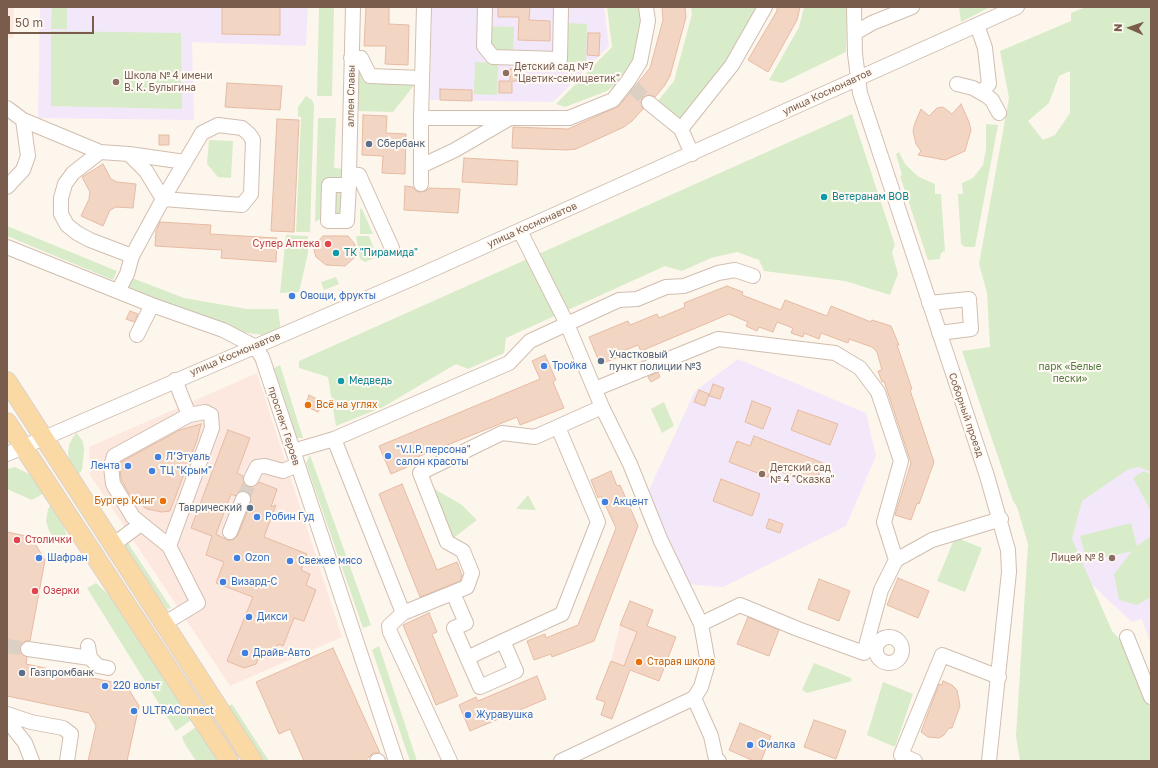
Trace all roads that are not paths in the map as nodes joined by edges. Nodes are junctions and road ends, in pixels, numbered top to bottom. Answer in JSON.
{"nodes":[{"id":1,"x":353,"y":7,"type":"edge"},
{"id":2,"x":424,"y":7,"type":"edge"},
{"id":3,"x":485,"y":7,"type":"edge"},
{"id":4,"x":562,"y":7,"type":"edge"},
{"id":5,"x":646,"y":7,"type":"edge"},
{"id":6,"x":765,"y":7,"type":"edge"},
{"id":7,"x":854,"y":7,"type":"edge"},
{"id":8,"x":912,"y":7,"type":"edge"},
{"id":9,"x":1017,"y":7,"type":"edge"},
{"id":10,"x":892,"y":11,"type":"edge"},
{"id":11,"x":977,"y":25,"type":"junction"},
{"id":12,"x":855,"y":33,"type":"junction"},
{"id":13,"x":351,"y":58,"type":"junction"},
{"id":14,"x":422,"y":78,"type":"junction"},
{"id":15,"x":857,"y":78,"type":"junction"},
{"id":16,"x":957,"y":84,"type":"dead end"},
{"id":17,"x":982,"y":92,"type":"junction"},
{"id":18,"x":649,"y":103,"type":"tunnel mouth"},
{"id":19,"x":7,"y":108,"type":"edge"},
{"id":20,"x":999,"y":113,"type":"dead end"},
{"id":21,"x":422,"y":118,"type":"junction"},
{"id":22,"x":510,"y":118,"type":"junction"},
{"id":23,"x":23,"y":120,"type":"junction"},
{"id":24,"x":681,"y":129,"type":"junction"},
{"id":25,"x":100,"y":152,"type":"junction"},
{"id":26,"x":129,"y":154,"type":"junction"},
{"id":27,"x":692,"y":154,"type":"junction"},
{"id":28,"x":185,"y":162,"type":"junction"},
{"id":29,"x":421,"y":166,"type":"junction"},
{"id":30,"x":421,"y":184,"type":"dead end"},
{"id":31,"x":7,"y":187,"type":"edge"},
{"id":32,"x":162,"y":199,"type":"junction"},
{"id":33,"x":520,"y":231,"type":"junction"},
{"id":34,"x":7,"y":247,"type":"edge"},
{"id":35,"x":392,"y":248,"type":"dead end"},
{"id":36,"x":132,"y":256,"type":"junction"},
{"id":37,"x":753,"y":276,"type":"dead end"},
{"id":38,"x":118,"y":291,"type":"junction"},
{"id":39,"x":929,"y":303,"type":"junction"},
{"id":40,"x":152,"y":305,"type":"junction"},
{"id":41,"x":567,"y":324,"type":"junction"},
{"id":42,"x":939,"y":333,"type":"junction"},
{"id":43,"x":137,"y":335,"type":"dead end"},
{"id":44,"x":254,"y":346,"type":"junction"},
{"id":45,"x":175,"y":380,"type":"junction"},
{"id":46,"x":7,"y":381,"type":"edge"},
{"id":47,"x":595,"y":389,"type":"junction"},
{"id":48,"x":602,"y":407,"type":"junction"},
{"id":49,"x":189,"y":415,"type":"junction"},
{"id":50,"x":7,"y":422,"type":"edge"},
{"id":51,"x":558,"y":427,"type":"junction"},
{"id":52,"x":44,"y":438,"type":"junction"},
{"id":53,"x":334,"y":439,"type":"junction"},
{"id":54,"x":15,"y":450,"type":"edge"},
{"id":55,"x":293,"y":451,"type":"junction"},
{"id":56,"x":297,"y":466,"type":"junction"},
{"id":57,"x":251,"y":479,"type":"tunnel mouth"},
{"id":58,"x":243,"y":499,"type":"tunnel mouth"},
{"id":59,"x":1001,"y":519,"type":"junction"},
{"id":60,"x":141,"y":524,"type":"junction"},
{"id":61,"x":230,"y":532,"type":"dead end"},
{"id":62,"x":114,"y":544,"type":"junction"},
{"id":63,"x":170,"y":546,"type":"junction"},
{"id":64,"x":896,"y":560,"type":"junction"},
{"id":65,"x":453,"y":593,"type":"junction"},
{"id":66,"x":403,"y":612,"type":"junction"},
{"id":67,"x":164,"y":623,"type":"junction"},
{"id":68,"x":701,"y":624,"type":"junction"},
{"id":69,"x":1127,"y":637,"type":"dead end"},
{"id":70,"x":503,"y":641,"type":"junction"},
{"id":71,"x":28,"y":649,"type":"tunnel mouth"},
{"id":72,"x":864,"y":653,"type":"junction"},
{"id":73,"x":467,"y":658,"type":"junction"},
{"id":74,"x":879,"y":658,"type":"dead end"},
{"id":75,"x":108,"y":668,"type":"dead end"},
{"id":76,"x":999,"y":677,"type":"junction"},
{"id":77,"x":1151,"y":697,"type":"edge"},
{"id":78,"x":694,"y":698,"type":"junction"},
{"id":79,"x":7,"y":714,"type":"edge"},
{"id":80,"x":7,"y":720,"type":"edge"},
{"id":81,"x":900,"y":758,"type":"edge"},
{"id":82,"x":32,"y":761,"type":"edge"},
{"id":83,"x":67,"y":761,"type":"edge"},
{"id":84,"x":229,"y":761,"type":"edge"},
{"id":85,"x":252,"y":761,"type":"edge"},
{"id":86,"x":396,"y":761,"type":"edge"},
{"id":87,"x":450,"y":761,"type":"edge"},
{"id":88,"x":561,"y":761,"type":"edge"},
{"id":89,"x":719,"y":761,"type":"edge"},
{"id":90,"x":915,"y":761,"type":"edge"},
{"id":91,"x":989,"y":761,"type":"edge"}],
"edges":[{"from":1,"to":13,"type":"street","name":"аллея Славы"},
{"from":2,"to":14,"type":"street"},
{"from":3,"to":4,"type":"street"},
{"from":5,"to":22,"type":"street"},
{"from":6,"to":24,"type":"street"},
{"from":7,"to":12,"type":"street","name":"Соборный проезд"},
{"from":8,"to":10,"type":"street"},
{"from":9,"to":11,"type":"street","name":"улица Космонавтов"},
{"from":10,"to":12,"type":"street"},
{"from":11,"to":15,"type":"street","name":"улица Космонавтов"},
{"from":11,"to":17,"type":"street"},
{"from":12,"to":15,"type":"street","name":"Соборный проезд"},
{"from":13,"to":14,"type":"street"},
{"from":13,"to":35,"type":"street","name":"аллея Славы"},
{"from":14,"to":21,"type":"street"},
{"from":15,"to":27,"type":"street","name":"улица Космонавтов"},
{"from":15,"to":39,"type":"street","name":"Соборный проезд"},
{"from":16,"to":17,"type":"street"},
{"from":17,"to":20,"type":"street"},
{"from":18,"to":24,"type":"street"},
{"from":19,"to":23,"type":"street"},
{"from":21,"to":22,"type":"street"},
{"from":21,"to":29,"type":"street"},
{"from":22,"to":29,"type":"street"},
{"from":23,"to":25,"type":"street"},
{"from":23,"to":31,"type":"street"},
{"from":24,"to":27,"type":"street"},
{"from":25,"to":26,"type":"street"},
{"from":25,"to":36,"type":"street"},
{"from":26,"to":28,"type":"street"},
{"from":26,"to":32,"type":"street"},
{"from":27,"to":33,"type":"street","name":"улица Космонавтов"},
{"from":28,"to":32,"type":"street"},
{"from":28,"to":32,"type":"street"},
{"from":29,"to":30,"type":"street"},
{"from":32,"to":36,"type":"street"},
{"from":33,"to":41,"type":"street"},
{"from":33,"to":44,"type":"street","name":"улица Космонавтов"},
{"from":34,"to":38,"type":"street"},
{"from":36,"to":38,"type":"street"},
{"from":37,"to":41,"type":"street"},
{"from":38,"to":40,"type":"street"},
{"from":39,"to":42,"type":"street","name":"Соборный проезд"},
{"from":39,"to":42,"type":"street"},
{"from":40,"to":43,"type":"street"},
{"from":40,"to":44,"type":"street"},
{"from":41,"to":47,"type":"street"},
{"from":41,"to":53,"type":"street"},
{"from":42,"to":59,"type":"street","name":"Соборный проезд"},
{"from":44,"to":45,"type":"street","name":"улица Космонавтов"},
{"from":44,"to":55,"type":"street","name":"проспект Героев"},
{"from":45,"to":49,"type":"street"},
{"from":45,"to":52,"type":"street","name":"улица Космонавтов"},
{"from":46,"to":52,"type":"main road"},
{"from":47,"to":48,"type":"street"},
{"from":47,"to":64,"type":"street"},
{"from":48,"to":51,"type":"street"},
{"from":48,"to":68,"type":"street"},
{"from":49,"to":60,"type":"street"},
{"from":49,"to":63,"type":"street"},
{"from":50,"to":54,"type":"main road"},
{"from":51,"to":65,"type":"street"},
{"from":51,"to":70,"type":"street"},
{"from":52,"to":54,"type":"street","name":"улица Космонавтов"},
{"from":52,"to":62,"type":"main road"},
{"from":53,"to":55,"type":"street"},
{"from":53,"to":66,"type":"street"},
{"from":54,"to":84,"type":"main road"},
{"from":55,"to":56,"type":"street","name":"проспект Героев"},
{"from":56,"to":57,"type":"street"},
{"from":56,"to":86,"type":"street","name":"проспект Героев"},
{"from":58,"to":61,"type":"street"},
{"from":59,"to":64,"type":"street"},
{"from":59,"to":76,"type":"street","name":"Соборный проезд"},
{"from":60,"to":62,"type":"street"},
{"from":60,"to":63,"type":"street"},
{"from":62,"to":67,"type":"main road"},
{"from":63,"to":67,"type":"street"},
{"from":64,"to":72,"type":"street"},
{"from":65,"to":66,"type":"street"},
{"from":65,"to":73,"type":"street"},
{"from":66,"to":87,"type":"street"},
{"from":67,"to":85,"type":"main road"},
{"from":68,"to":72,"type":"street"},
{"from":68,"to":78,"type":"street"},
{"from":69,"to":77,"type":"street"},
{"from":70,"to":73,"type":"street"},
{"from":70,"to":73,"type":"street"},
{"from":71,"to":75,"type":"street"},
{"from":72,"to":74,"type":"street"},
{"from":76,"to":81,"type":"street"},
{"from":76,"to":91,"type":"street","name":"Соборный проезд"},
{"from":78,"to":88,"type":"street"},
{"from":78,"to":89,"type":"street"},
{"from":79,"to":83,"type":"street"},
{"from":80,"to":82,"type":"street"},
{"from":81,"to":90,"type":"street"}]}
